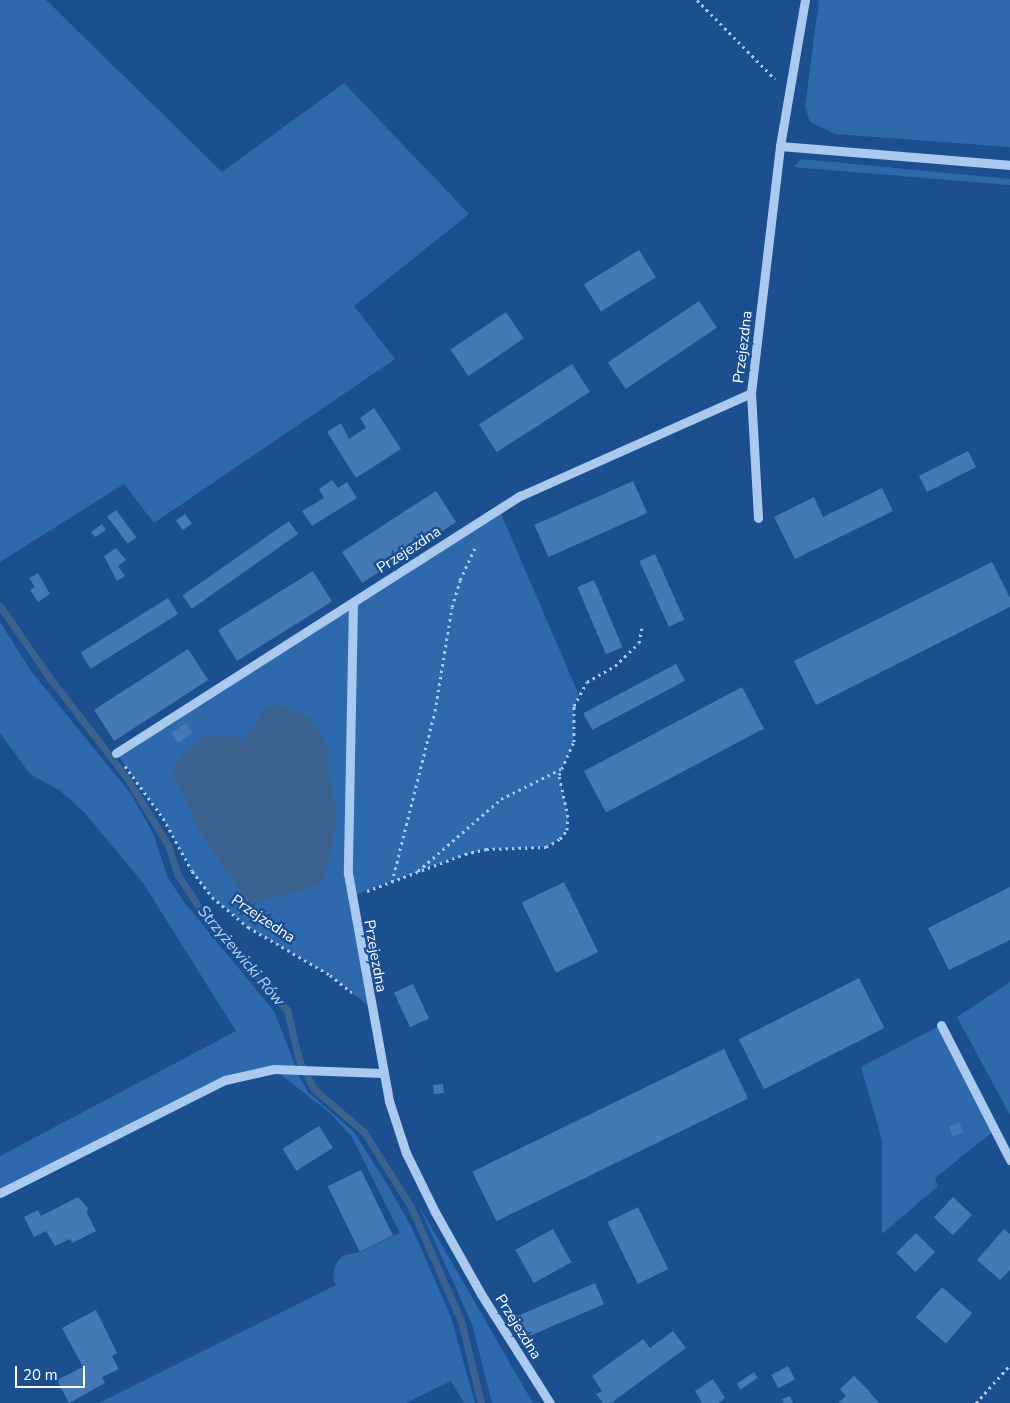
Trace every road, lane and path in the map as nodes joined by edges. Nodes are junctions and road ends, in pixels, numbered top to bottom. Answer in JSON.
{"nodes":[{"id":1,"x":696,"y":0,"type":"edge"},
{"id":2,"x":805,"y":0,"type":"edge"},
{"id":3,"x":790,"y":91,"type":"junction"},
{"id":4,"x":780,"y":146,"type":"junction"},
{"id":5,"x":1010,"y":166,"type":"edge"},
{"id":6,"x":751,"y":393,"type":"junction"},
{"id":7,"x":758,"y":518,"type":"dead end"},
{"id":8,"x":478,"y":541,"type":"dead end"},
{"id":9,"x":353,"y":602,"type":"junction"},
{"id":10,"x":642,"y":628,"type":"dead end"},
{"id":11,"x":116,"y":753,"type":"joint"},
{"id":12,"x":561,"y":769,"type":"junction"},
{"id":13,"x":415,"y":873,"type":"junction"},
{"id":14,"x":392,"y":882,"type":"junction"},
{"id":15,"x":350,"y":897,"type":"junction"},
{"id":16,"x":370,"y":1007,"type":"junction"},
{"id":17,"x":941,"y":1025,"type":"dead end"},
{"id":18,"x":383,"y":1073,"type":"junction"},
{"id":19,"x":1010,"y":1160,"type":"edge"},
{"id":20,"x":0,"y":1193,"type":"edge"},
{"id":21,"x":1010,"y":1365,"type":"edge"},
{"id":22,"x":550,"y":1403,"type":"edge"},
{"id":23,"x":976,"y":1403,"type":"edge"}],
"edges":[{"from":1,"to":3,"type":"path"},
{"from":2,"to":3,"type":"street","name":"Przejezdna"},
{"from":3,"to":4,"type":"street","name":"Przejezdna"},
{"from":4,"to":5,"type":"street"},
{"from":4,"to":6,"type":"street","name":"Przejezdna"},
{"from":6,"to":7,"type":"street"},
{"from":6,"to":9,"type":"street","name":"Przejezdna"},
{"from":8,"to":14,"type":"path"},
{"from":9,"to":11,"type":"street","name":"Przejezdna"},
{"from":9,"to":15,"type":"street","name":"Przejezdna"},
{"from":10,"to":12,"type":"path"},
{"from":11,"to":16,"type":"path","name":"Przejzedna"},
{"from":12,"to":13,"type":"path"},
{"from":12,"to":13,"type":"path"},
{"from":13,"to":14,"type":"path"},
{"from":14,"to":15,"type":"path"},
{"from":15,"to":16,"type":"street","name":"Przejezdna"},
{"from":16,"to":18,"type":"street","name":"Przejezdna"},
{"from":17,"to":19,"type":"street"},
{"from":18,"to":20,"type":"street"},
{"from":18,"to":22,"type":"street","name":"Przejezdna"},
{"from":21,"to":23,"type":"path"}]}
